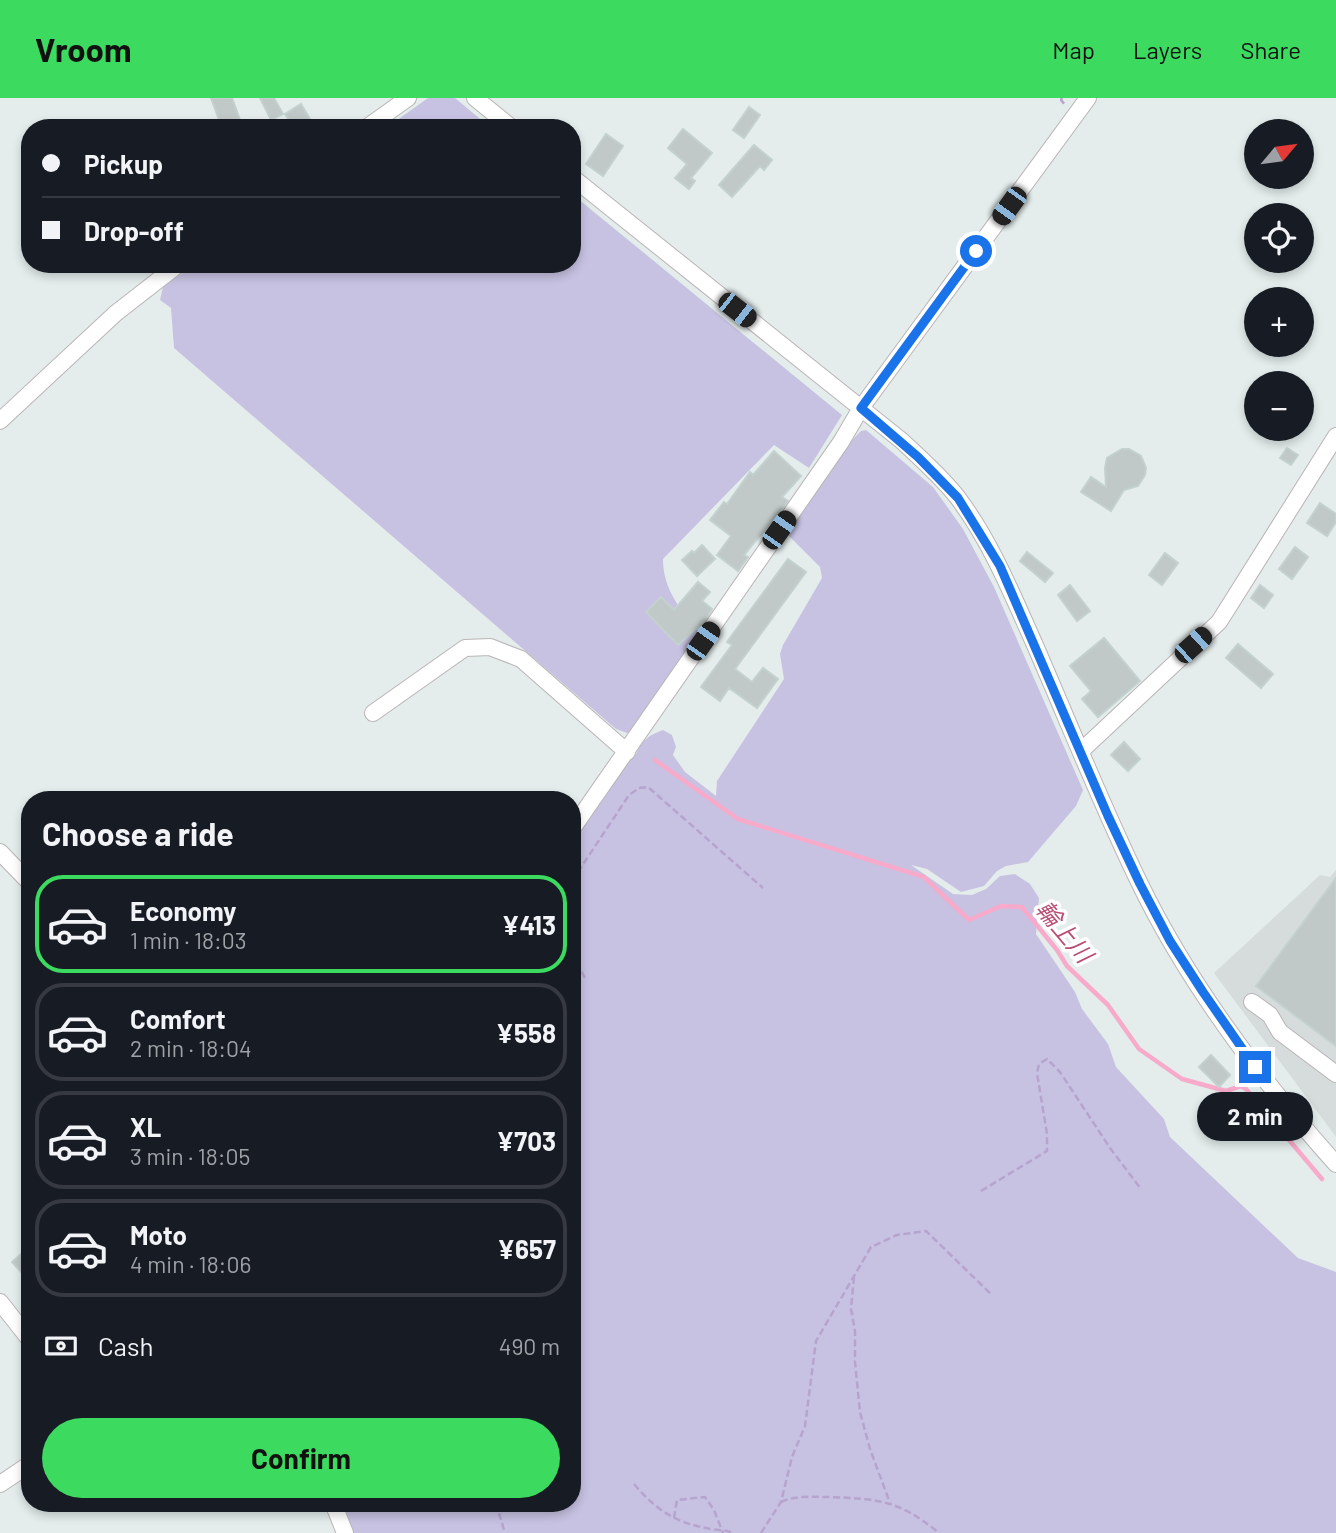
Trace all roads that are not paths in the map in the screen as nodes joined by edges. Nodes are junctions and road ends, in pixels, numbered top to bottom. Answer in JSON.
{"nodes":[{"id":1,"x":408,"y":98,"type":"edge"},
{"id":2,"x":475,"y":98,"type":"edge"},
{"id":3,"x":1088,"y":98,"type":"edge"},
{"id":4,"x":379,"y":119,"type":"edge"},
{"id":5,"x":501,"y":119,"type":"edge"},
{"id":6,"x":581,"y":184,"type":"edge"},
{"id":7,"x":167,"y":273,"type":"edge"},
{"id":8,"x":861,"y":408,"type":"junction"},
{"id":9,"x":0,"y":421,"type":"edge"},
{"id":10,"x":1336,"y":436,"type":"edge"},
{"id":11,"x":373,"y":713,"type":"dead end"},
{"id":12,"x":1081,"y":751,"type":"junction"},
{"id":13,"x":626,"y":752,"type":"junction"},
{"id":14,"x":581,"y":816,"type":"edge"},
{"id":15,"x":0,"y":852,"type":"edge"},
{"id":16,"x":21,"y":874,"type":"edge"},
{"id":17,"x":1252,"y":1002,"type":"dead end"},
{"id":18,"x":1336,"y":1074,"type":"edge"},
{"id":19,"x":1336,"y":1164,"type":"edge"},
{"id":20,"x":0,"y":1303,"type":"edge"},
{"id":21,"x":21,"y":1329,"type":"edge"},
{"id":22,"x":21,"y":1470,"type":"edge"},
{"id":23,"x":0,"y":1484,"type":"edge"},
{"id":24,"x":337,"y":1512,"type":"edge"},
{"id":25,"x":345,"y":1533,"type":"edge"}],
"edges":[{"from":1,"to":4,"type":"street"},
{"from":2,"to":5,"type":"street"},
{"from":3,"to":8,"type":"street"},
{"from":6,"to":8,"type":"street"},
{"from":7,"to":9,"type":"street"},
{"from":8,"to":12,"type":"street"},
{"from":8,"to":13,"type":"street"},
{"from":10,"to":12,"type":"street"},
{"from":11,"to":13,"type":"street"},
{"from":12,"to":19,"type":"street"},
{"from":13,"to":14,"type":"street"},
{"from":15,"to":16,"type":"street"},
{"from":17,"to":18,"type":"street"},
{"from":20,"to":21,"type":"street"},
{"from":22,"to":23,"type":"street"},
{"from":24,"to":25,"type":"street"}]}
